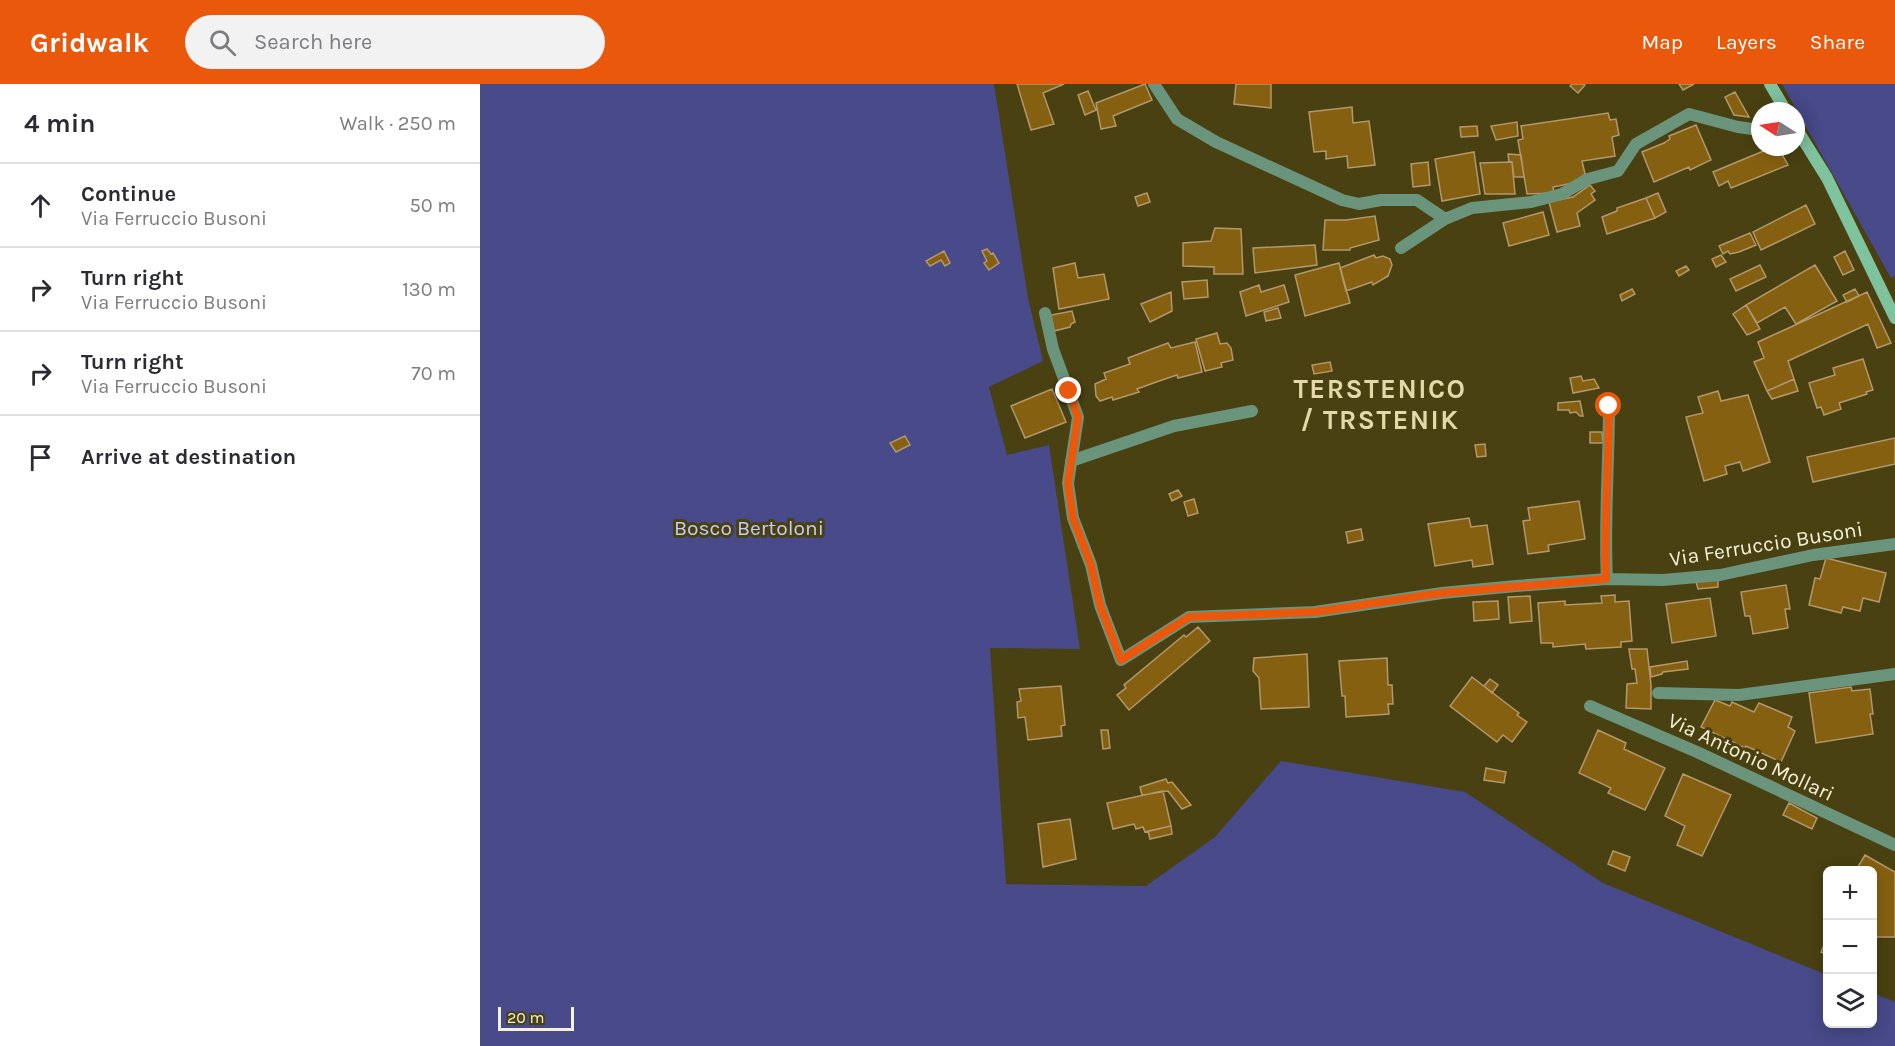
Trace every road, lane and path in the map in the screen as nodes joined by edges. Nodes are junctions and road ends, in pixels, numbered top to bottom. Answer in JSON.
{"nodes":[{"id":1,"x":1154,"y":84,"type":"edge"},
{"id":2,"x":1770,"y":84,"type":"edge"},
{"id":3,"x":1781,"y":102,"type":"edge"},
{"id":4,"x":1751,"y":129,"type":"edge"},
{"id":5,"x":1805,"y":143,"type":"edge"},
{"id":6,"x":1445,"y":219,"type":"junction"},
{"id":7,"x":1401,"y":248,"type":"dead end"},
{"id":8,"x":1045,"y":313,"type":"dead end"},
{"id":9,"x":1895,"y":318,"type":"edge"},
{"id":10,"x":1609,"y":406,"type":"dead end"},
{"id":11,"x":1252,"y":411,"type":"dead end"},
{"id":12,"x":1071,"y":461,"type":"junction"},
{"id":13,"x":1895,"y":544,"type":"edge"},
{"id":14,"x":1606,"y":579,"type":"junction"},
{"id":15,"x":1895,"y":674,"type":"edge"},
{"id":16,"x":1658,"y":693,"type":"dead end"},
{"id":17,"x":1590,"y":706,"type":"dead end"},
{"id":18,"x":1895,"y":845,"type":"edge"}],
"edges":[{"from":1,"to":6,"type":"street"},
{"from":2,"to":3,"type":"street"},
{"from":4,"to":6,"type":"street"},
{"from":5,"to":9,"type":"street"},
{"from":6,"to":7,"type":"street"},
{"from":8,"to":12,"type":"street","name":"Via Ferruccio Busoni"},
{"from":10,"to":14,"type":"street"},
{"from":11,"to":12,"type":"street"},
{"from":12,"to":14,"type":"street","name":"Via Ferruccio Busoni"},
{"from":13,"to":14,"type":"street","name":"Via Ferruccio Busoni"},
{"from":15,"to":16,"type":"street"},
{"from":17,"to":18,"type":"street","name":"Via Antonio Mollari"}]}
